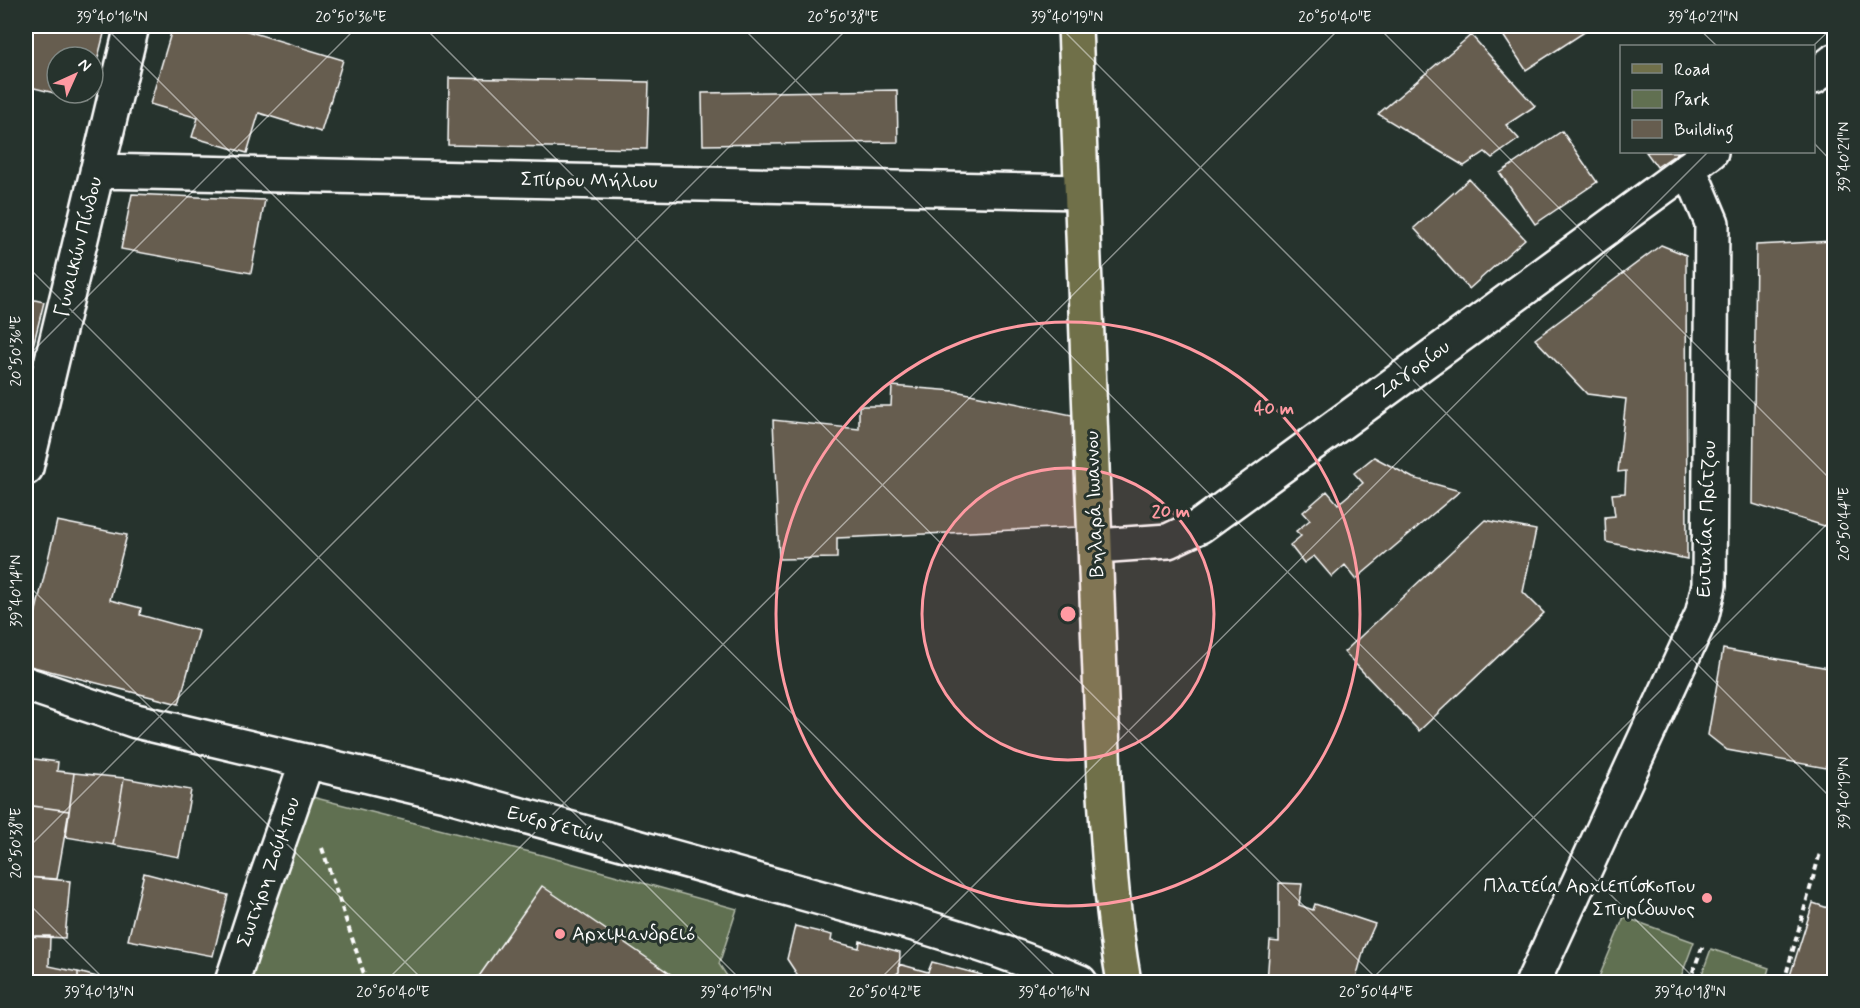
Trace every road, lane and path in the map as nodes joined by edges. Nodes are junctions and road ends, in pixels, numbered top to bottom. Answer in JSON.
{"nodes":[{"id":1,"x":132,"y":26,"type":"edge"},
{"id":2,"x":1075,"y":26,"type":"edge"},
{"id":3,"x":1834,"y":61,"type":"edge"},
{"id":4,"x":1815,"y":76,"type":"edge"},
{"id":5,"x":1700,"y":160,"type":"edge"},
{"id":6,"x":98,"y":171,"type":"junction"},
{"id":7,"x":1081,"y":192,"type":"junction"},
{"id":8,"x":26,"y":468,"type":"edge"},
{"id":9,"x":1097,"y":546,"type":"junction"},
{"id":10,"x":26,"y":684,"type":"edge"},
{"id":11,"x":307,"y":760,"type":"junction"},
{"id":12,"x":322,"y":847,"type":"dead end"},
{"id":13,"x":1820,"y":853,"type":"dead end"},
{"id":14,"x":1703,"y":945,"type":"dead end"},
{"id":15,"x":232,"y":982,"type":"edge"},
{"id":16,"x":361,"y":982,"type":"edge"},
{"id":17,"x":1080,"y":982,"type":"edge"},
{"id":18,"x":1124,"y":982,"type":"edge"},
{"id":19,"x":1533,"y":982,"type":"edge"},
{"id":20,"x":1689,"y":982,"type":"edge"},
{"id":21,"x":1784,"y":982,"type":"edge"}],
"edges":[{"from":1,"to":6,"type":"street","name":"Γυναικών Πίνδου"},
{"from":2,"to":7,"type":"main road","name":"Βηλαρά Ιωαννου"},
{"from":3,"to":4,"type":"street"},
{"from":5,"to":9,"type":"street","name":"Ζαγορίου"},
{"from":5,"to":19,"type":"street","name":"Ευτυχίας Πρίτζου"},
{"from":6,"to":7,"type":"street","name":"Σπύρου Μήλιου"},
{"from":6,"to":8,"type":"street","name":"Γυναικών Πίνδου"},
{"from":7,"to":9,"type":"main road","name":"Βηλαρά Ιωαννου"},
{"from":9,"to":18,"type":"main road","name":"Βηλαρά Ιωαννου"},
{"from":10,"to":11,"type":"street","name":"Ευεργετών"},
{"from":11,"to":15,"type":"street","name":"Σωτήρη Ζούμπου"},
{"from":11,"to":17,"type":"street","name":"Ευεργετών"},
{"from":12,"to":16,"type":"path"},
{"from":13,"to":21,"type":"path"},
{"from":14,"to":20,"type":"path"}]}
